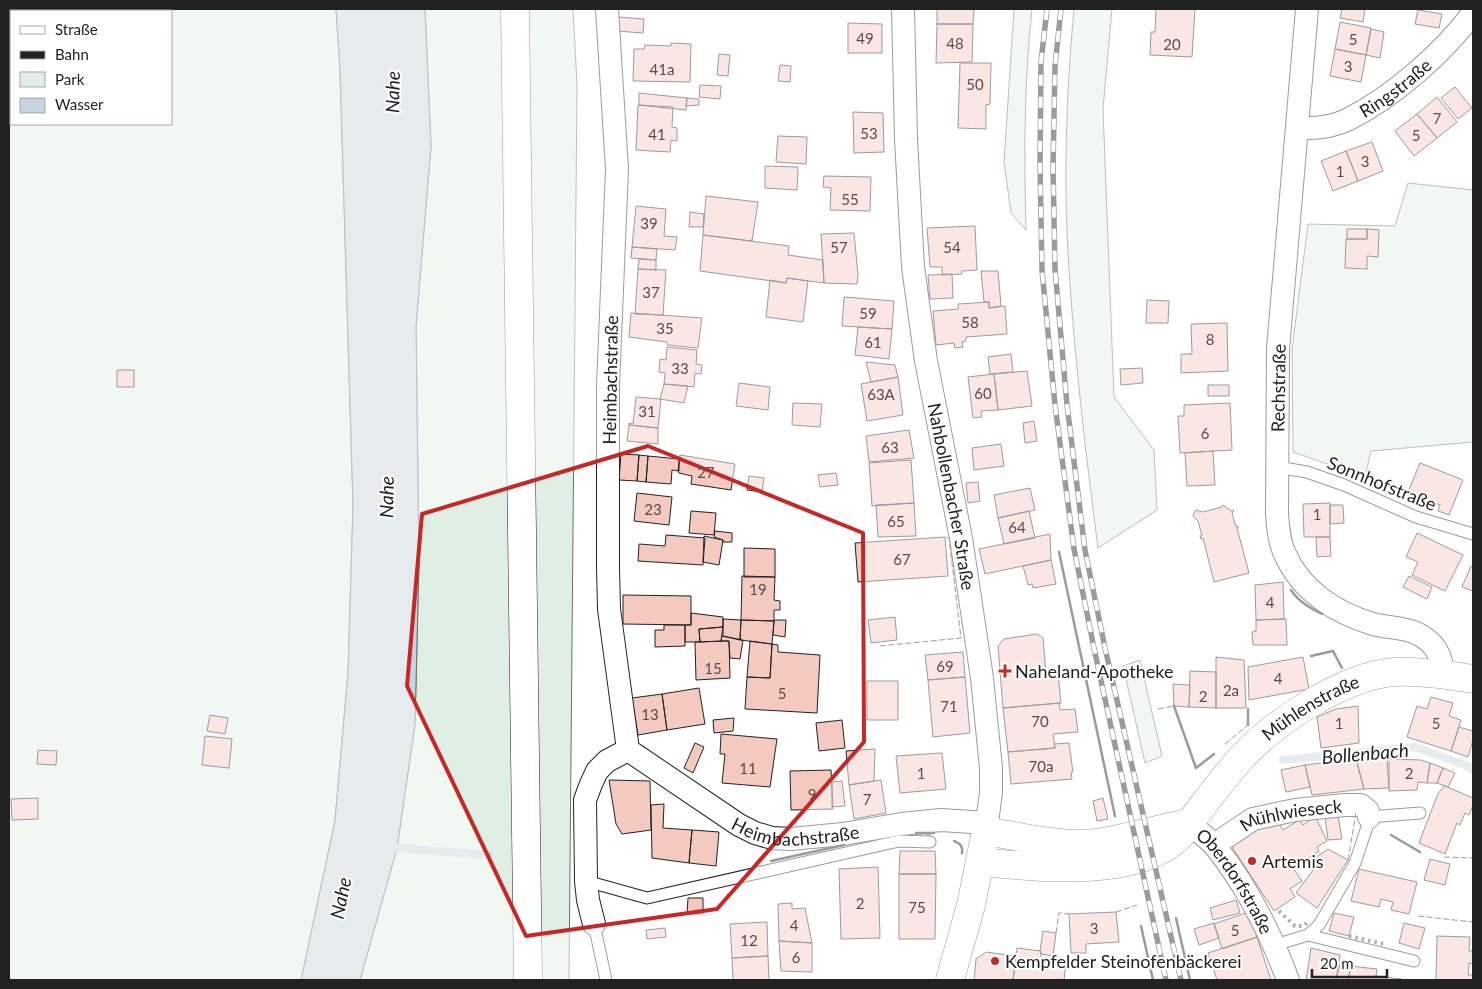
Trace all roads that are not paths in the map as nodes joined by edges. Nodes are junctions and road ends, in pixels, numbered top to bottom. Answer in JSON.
{"nodes":[{"id":1,"x":515,"y":9,"type":"edge"},
{"id":2,"x":607,"y":9,"type":"edge"},
{"id":3,"x":902,"y":9,"type":"edge"},
{"id":4,"x":1307,"y":9,"type":"edge"},
{"id":5,"x":1473,"y":13,"type":"edge"},
{"id":6,"x":1297,"y":128,"type":"junction"},
{"id":7,"x":1277,"y":467,"type":"junction"},
{"id":8,"x":1473,"y":534,"type":"edge"},
{"id":9,"x":1442,"y":674,"type":"junction"},
{"id":10,"x":1473,"y":679,"type":"edge"},
{"id":11,"x":628,"y":750,"type":"junction"},
{"id":12,"x":1420,"y":813,"type":"dead end"},
{"id":13,"x":1369,"y":816,"type":"junction"},
{"id":14,"x":1189,"y":824,"type":"junction"},
{"id":15,"x":986,"y":827,"type":"junction"},
{"id":16,"x":930,"y":842,"type":"dead end"},
{"id":17,"x":1214,"y":845,"type":"junction"},
{"id":18,"x":981,"y":862,"type":"junction"},
{"id":19,"x":586,"y":881,"type":"junction"},
{"id":20,"x":594,"y":924,"type":"joint"},
{"id":21,"x":1308,"y":935,"type":"junction"},
{"id":22,"x":1275,"y":945,"type":"junction"},
{"id":23,"x":1414,"y":961,"type":"dead end"},
{"id":24,"x":528,"y":980,"type":"edge"},
{"id":25,"x":606,"y":980,"type":"edge"},
{"id":26,"x":950,"y":980,"type":"edge"},
{"id":27,"x":1288,"y":980,"type":"edge"}],
"edges":[{"from":1,"to":24,"type":"main road"},
{"from":2,"to":11,"type":"street","name":"Heimbachstraße"},
{"from":3,"to":15,"type":"street","name":"Nahbollenbacher Straße"},
{"from":4,"to":6,"type":"street","name":"Rechstraße"},
{"from":5,"to":6,"type":"street","name":"Ringstraße"},
{"from":6,"to":7,"type":"street","name":"Rechstraße"},
{"from":7,"to":8,"type":"lane","name":"Sonnhofstraße"},
{"from":7,"to":9,"type":"street","name":"Rechstraße"},
{"from":9,"to":10,"type":"main road","name":"Mühlenstraße"},
{"from":9,"to":14,"type":"main road","name":"Mühlenstraße"},
{"from":11,"to":15,"type":"street","name":"Heimbachstraße"},
{"from":11,"to":19,"type":"street"},
{"from":12,"to":13,"type":"lane"},
{"from":13,"to":17,"type":"street","name":"Mühlwieseck"},
{"from":13,"to":21,"type":"lane"},
{"from":14,"to":15,"type":"main road"},
{"from":14,"to":17,"type":"street","name":"Oberdorfstraße"},
{"from":14,"to":18,"type":"main road","name":"Mühlenstraße"},
{"from":15,"to":18,"type":"main road","name":"Nahbollenbacher Straße"},
{"from":16,"to":19,"type":"lane"},
{"from":17,"to":22,"type":"street","name":"Oberdorfstraße"},
{"from":18,"to":26,"type":"main road","name":"Nahbollenbacher Straße"},
{"from":19,"to":20,"type":"street"},
{"from":20,"to":25,"type":"lane"},
{"from":21,"to":22,"type":"lane","name":"Oberdorfstraße"},
{"from":21,"to":23,"type":"lane"},
{"from":22,"to":27,"type":"street","name":"Oberdorfstraße"}]}
